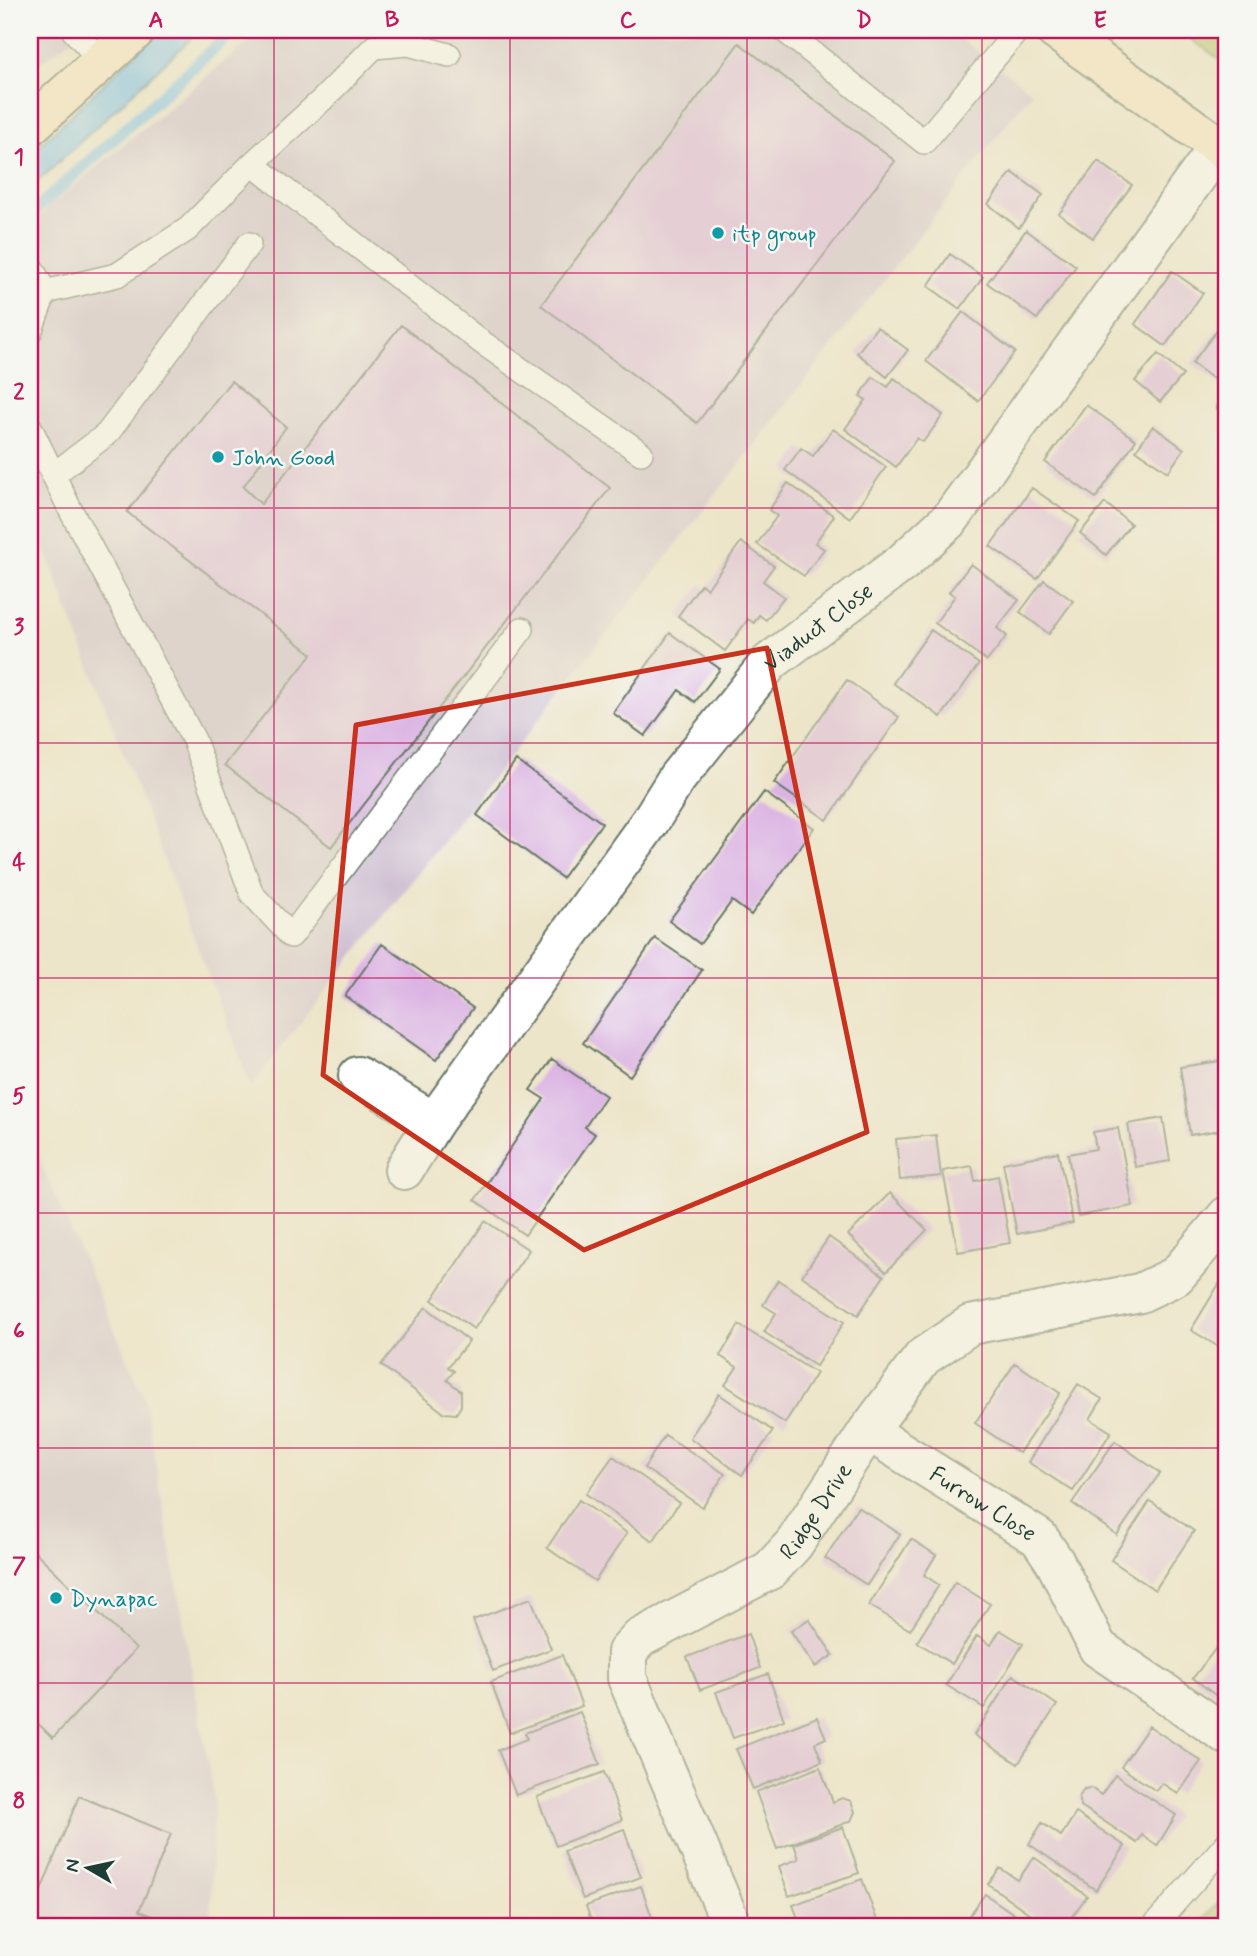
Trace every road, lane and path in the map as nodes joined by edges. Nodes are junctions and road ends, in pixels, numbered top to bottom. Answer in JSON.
{"nodes":[{"id":1,"x":73,"y":30,"type":"edge"},
{"id":2,"x":136,"y":30,"type":"edge"},
{"id":3,"x":784,"y":30,"type":"edge"},
{"id":4,"x":1018,"y":30,"type":"edge"},
{"id":5,"x":1055,"y":30,"type":"edge"},
{"id":6,"x":449,"y":55,"type":"dead end"},
{"id":7,"x":101,"y":61,"type":"junction"},
{"id":8,"x":30,"y":126,"type":"edge"},
{"id":9,"x":1223,"y":149,"type":"edge"},
{"id":10,"x":252,"y":164,"type":"junction"},
{"id":11,"x":249,"y":244,"type":"dead end"},
{"id":12,"x":30,"y":265,"type":"edge"},
{"id":13,"x":45,"y":292,"type":"junction"},
{"id":14,"x":30,"y":332,"type":"edge"},
{"id":15,"x":30,"y":427,"type":"edge"},
{"id":16,"x":641,"y":453,"type":"dead end"},
{"id":17,"x":53,"y":475,"type":"junction"},
{"id":18,"x":522,"y":629,"type":"dead end"},
{"id":19,"x":358,"y":1076,"type":"dead end"},
{"id":20,"x":434,"y":1122,"type":"junction"},
{"id":21,"x":404,"y":1170,"type":"dead end"},
{"id":22,"x":1227,"y":1216,"type":"edge"},
{"id":23,"x":868,"y":1430,"type":"junction"},
{"id":24,"x":1227,"y":1735,"type":"edge"},
{"id":25,"x":1227,"y":1843,"type":"edge"},
{"id":26,"x":732,"y":1926,"type":"edge"},
{"id":27,"x":1154,"y":1926,"type":"edge"}],
"edges":[{"from":1,"to":7,"type":"lane"},
{"from":2,"to":7,"type":"street"},
{"from":3,"to":4,"type":"lane"},
{"from":5,"to":9,"type":"street"},
{"from":6,"to":10,"type":"lane"},
{"from":7,"to":8,"type":"street"},
{"from":9,"to":20,"type":"street","name":"Viaduct Close"},
{"from":10,"to":13,"type":"lane"},
{"from":10,"to":16,"type":"lane"},
{"from":11,"to":17,"type":"lane"},
{"from":12,"to":13,"type":"lane"},
{"from":13,"to":14,"type":"lane"},
{"from":15,"to":17,"type":"lane"},
{"from":17,"to":18,"type":"lane"},
{"from":19,"to":20,"type":"street"},
{"from":20,"to":21,"type":"street","name":"Viaduct Close"},
{"from":22,"to":23,"type":"street","name":"Ridge Drive"},
{"from":23,"to":24,"type":"street","name":"Furrow Close"},
{"from":23,"to":26,"type":"street","name":"Ridge Drive"},
{"from":25,"to":27,"type":"lane"}]}
